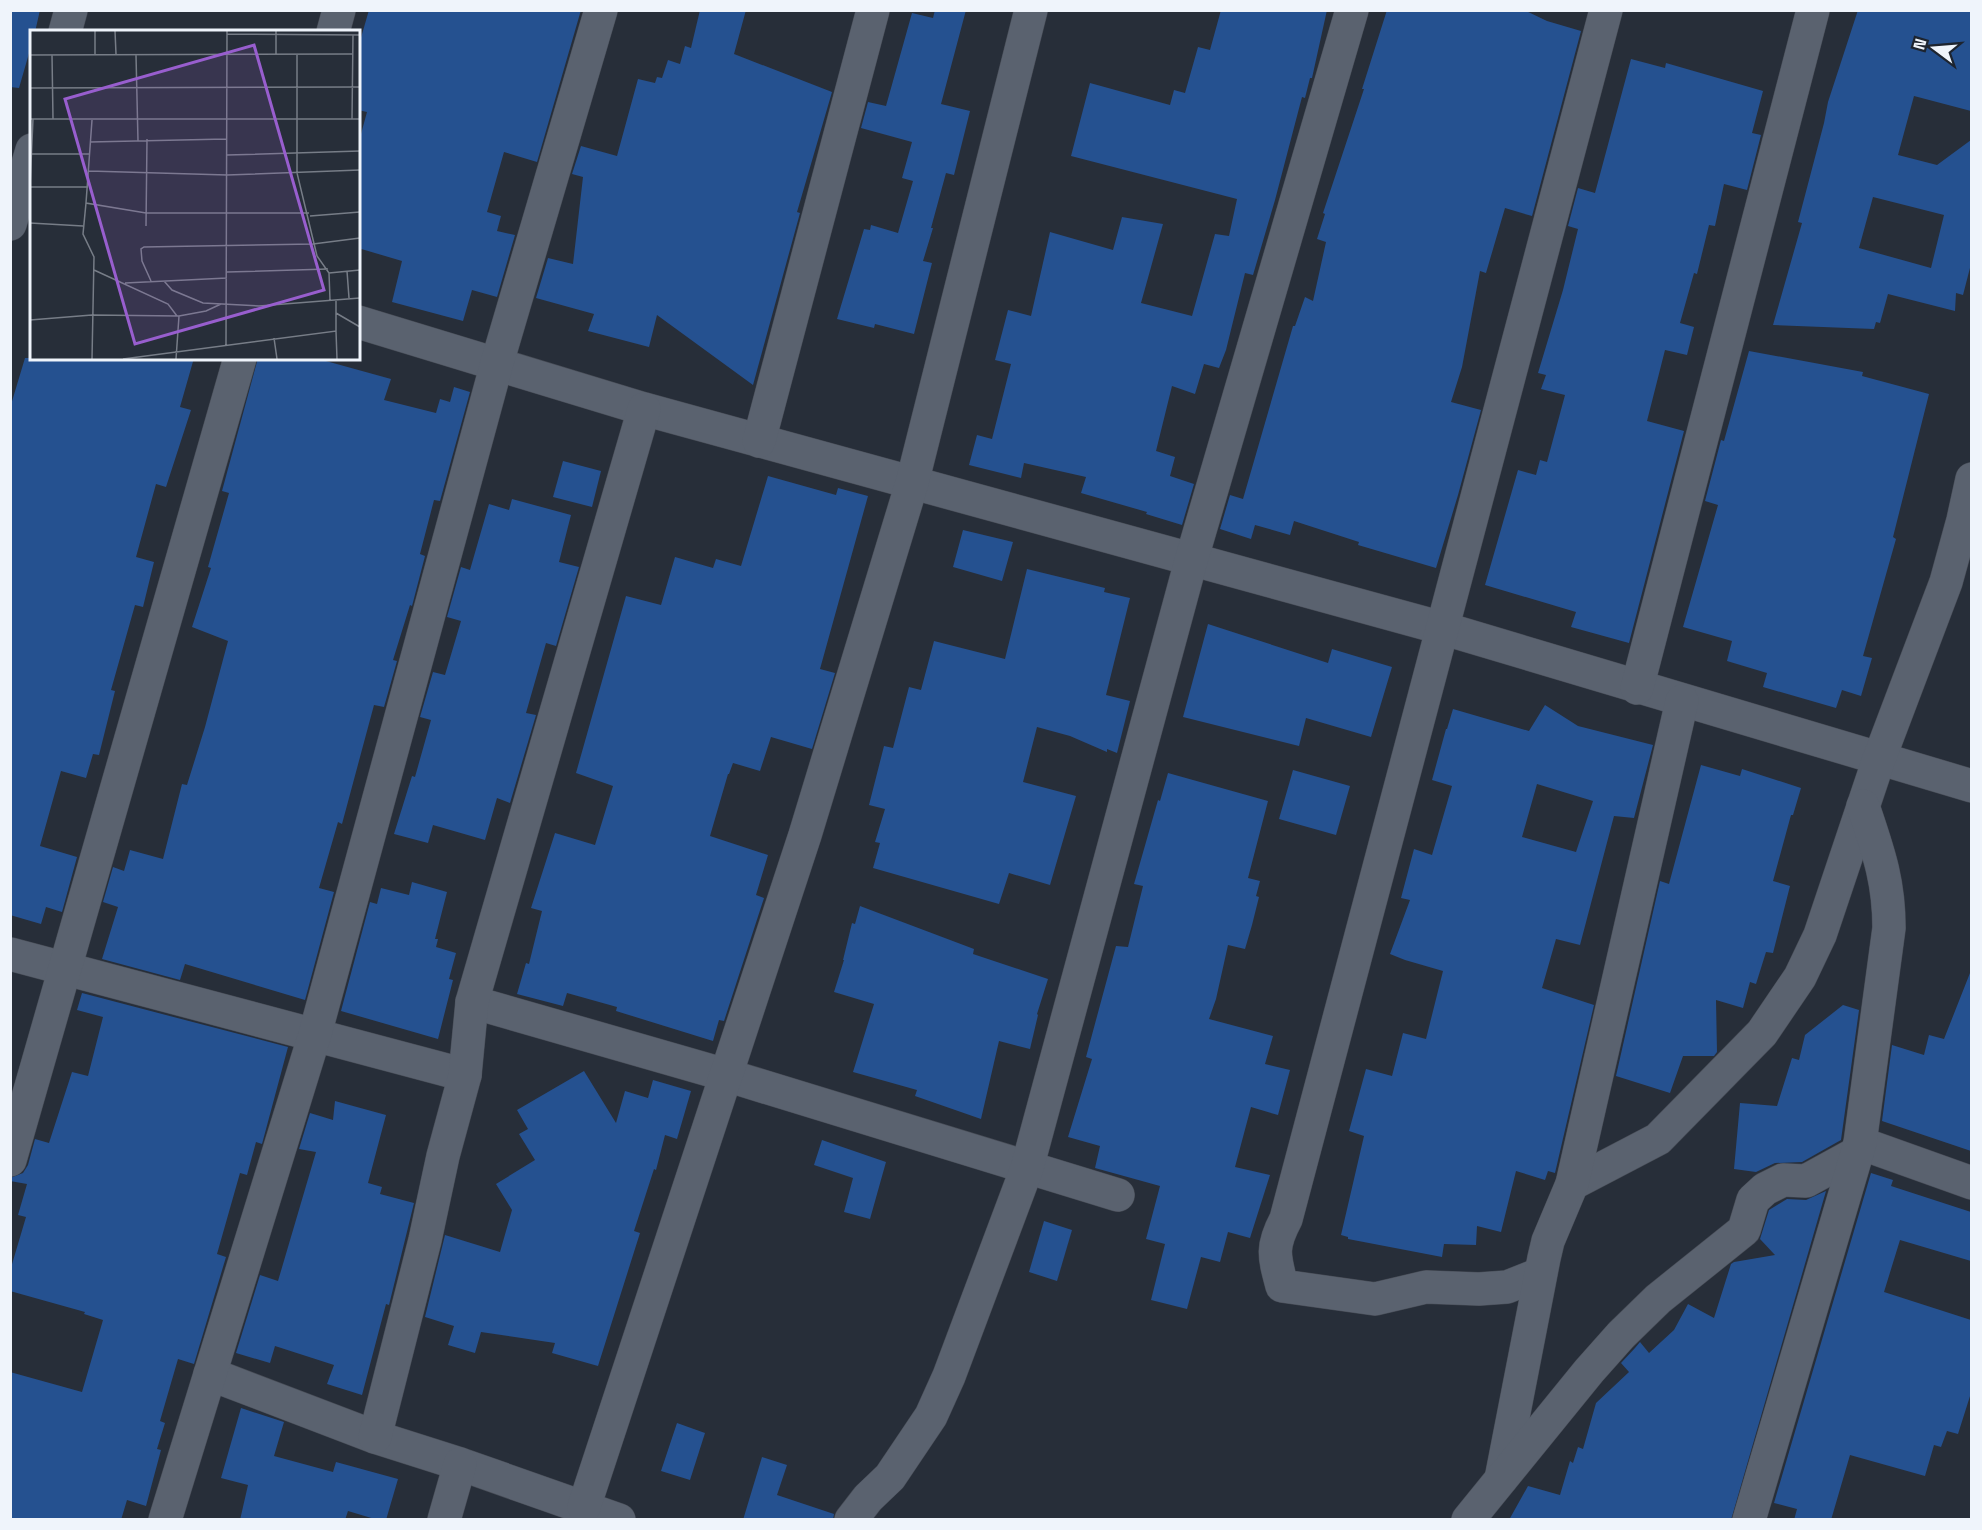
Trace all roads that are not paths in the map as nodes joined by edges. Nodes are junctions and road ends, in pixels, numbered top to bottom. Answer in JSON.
{"nodes":[{"id":1,"x":71,"y":10,"type":"edge"},
{"id":2,"x":339,"y":10,"type":"edge"},
{"id":3,"x":601,"y":10,"type":"edge"},
{"id":4,"x":873,"y":10,"type":"edge"},
{"id":5,"x":1031,"y":10,"type":"edge"},
{"id":6,"x":1352,"y":10,"type":"edge"},
{"id":7,"x":1606,"y":10,"type":"edge"},
{"id":8,"x":1813,"y":10,"type":"edge"},
{"id":9,"x":66,"y":30,"type":"edge"},
{"id":10,"x":334,"y":30,"type":"edge"},
{"id":11,"x":30,"y":157,"type":"edge"},
{"id":12,"x":11,"y":223,"type":"edge"},
{"id":13,"x":30,"y":228,"type":"edge"},
{"id":14,"x":360,"y":323,"type":"edge"},
{"id":15,"x":239,"y":360,"type":"edge"},
{"id":16,"x":497,"y":363,"type":"junction"},
{"id":17,"x":644,"y":409,"type":"junction"},
{"id":18,"x":759,"y":441,"type":"junction"},
{"id":19,"x":1971,"y":478,"type":"edge"},
{"id":20,"x":912,"y":483,"type":"junction"},
{"id":21,"x":1191,"y":561,"type":"junction"},
{"id":22,"x":1442,"y":628,"type":"junction"},
{"id":23,"x":1637,"y":688,"type":"junction"},
{"id":24,"x":1682,"y":701,"type":"junction"},
{"id":25,"x":1879,"y":759,"type":"junction"},
{"id":26,"x":1971,"y":786,"type":"edge"},
{"id":27,"x":1863,"y":806,"type":"junction"},
{"id":28,"x":10,"y":954,"type":"edge"},
{"id":29,"x":66,"y":968,"type":"junction"},
{"id":30,"x":472,"y":1002,"type":"junction"},
{"id":31,"x":315,"y":1034,"type":"junction"},
{"id":32,"x":465,"y":1075,"type":"junction"},
{"id":33,"x":726,"y":1075,"type":"junction"},
{"id":34,"x":1859,"y":1148,"type":"junction"},
{"id":35,"x":10,"y":1160,"type":"edge"},
{"id":36,"x":1027,"y":1168,"type":"junction"},
{"id":37,"x":1572,"y":1184,"type":"junction"},
{"id":38,"x":1971,"y":1184,"type":"edge"},
{"id":39,"x":1118,"y":1195,"type":"dead end"},
{"id":40,"x":1540,"y":1274,"type":"junction"},
{"id":41,"x":210,"y":1374,"type":"junction"},
{"id":42,"x":375,"y":1437,"type":"junction"},
{"id":43,"x":460,"y":1464,"type":"junction"},
{"id":44,"x":1501,"y":1479,"type":"junction"},
{"id":45,"x":584,"y":1507,"type":"junction"},
{"id":46,"x":165,"y":1520,"type":"edge"},
{"id":47,"x":444,"y":1520,"type":"edge"},
{"id":48,"x":619,"y":1520,"type":"edge"},
{"id":49,"x":851,"y":1520,"type":"edge"},
{"id":50,"x":1468,"y":1520,"type":"edge"},
{"id":51,"x":1749,"y":1520,"type":"edge"}],
"edges":[{"from":1,"to":9,"type":"street"},
{"from":2,"to":10,"type":"street"},
{"from":3,"to":16,"type":"street"},
{"from":4,"to":18,"type":"street"},
{"from":5,"to":20,"type":"street"},
{"from":6,"to":21,"type":"street"},
{"from":7,"to":22,"type":"street"},
{"from":8,"to":23,"type":"street"},
{"from":11,"to":12,"type":"street"},
{"from":12,"to":13,"type":"street"},
{"from":14,"to":16,"type":"street"},
{"from":15,"to":29,"type":"street"},
{"from":16,"to":17,"type":"street"},
{"from":16,"to":31,"type":"street"},
{"from":17,"to":18,"type":"street"},
{"from":17,"to":30,"type":"street"},
{"from":18,"to":20,"type":"street"},
{"from":19,"to":25,"type":"street"},
{"from":20,"to":21,"type":"street"},
{"from":20,"to":33,"type":"street"},
{"from":21,"to":22,"type":"street"},
{"from":21,"to":36,"type":"street"},
{"from":22,"to":23,"type":"street"},
{"from":22,"to":40,"type":"street"},
{"from":23,"to":24,"type":"street"},
{"from":24,"to":25,"type":"street"},
{"from":24,"to":37,"type":"street"},
{"from":25,"to":26,"type":"street"},
{"from":25,"to":27,"type":"street"},
{"from":27,"to":34,"type":"street"},
{"from":27,"to":37,"type":"street"},
{"from":28,"to":29,"type":"street"},
{"from":29,"to":31,"type":"street"},
{"from":29,"to":35,"type":"street"},
{"from":30,"to":32,"type":"street"},
{"from":30,"to":33,"type":"street"},
{"from":31,"to":32,"type":"street"},
{"from":31,"to":41,"type":"street"},
{"from":32,"to":42,"type":"street"},
{"from":33,"to":36,"type":"street"},
{"from":33,"to":45,"type":"street"},
{"from":34,"to":38,"type":"street"},
{"from":34,"to":44,"type":"street"},
{"from":34,"to":51,"type":"street"},
{"from":36,"to":39,"type":"street"},
{"from":36,"to":49,"type":"street"},
{"from":37,"to":40,"type":"street"},
{"from":40,"to":44,"type":"street"},
{"from":41,"to":42,"type":"street"},
{"from":41,"to":46,"type":"street"},
{"from":42,"to":43,"type":"street"},
{"from":43,"to":45,"type":"street"},
{"from":43,"to":47,"type":"street"},
{"from":44,"to":50,"type":"street"},
{"from":45,"to":48,"type":"street"}]}
